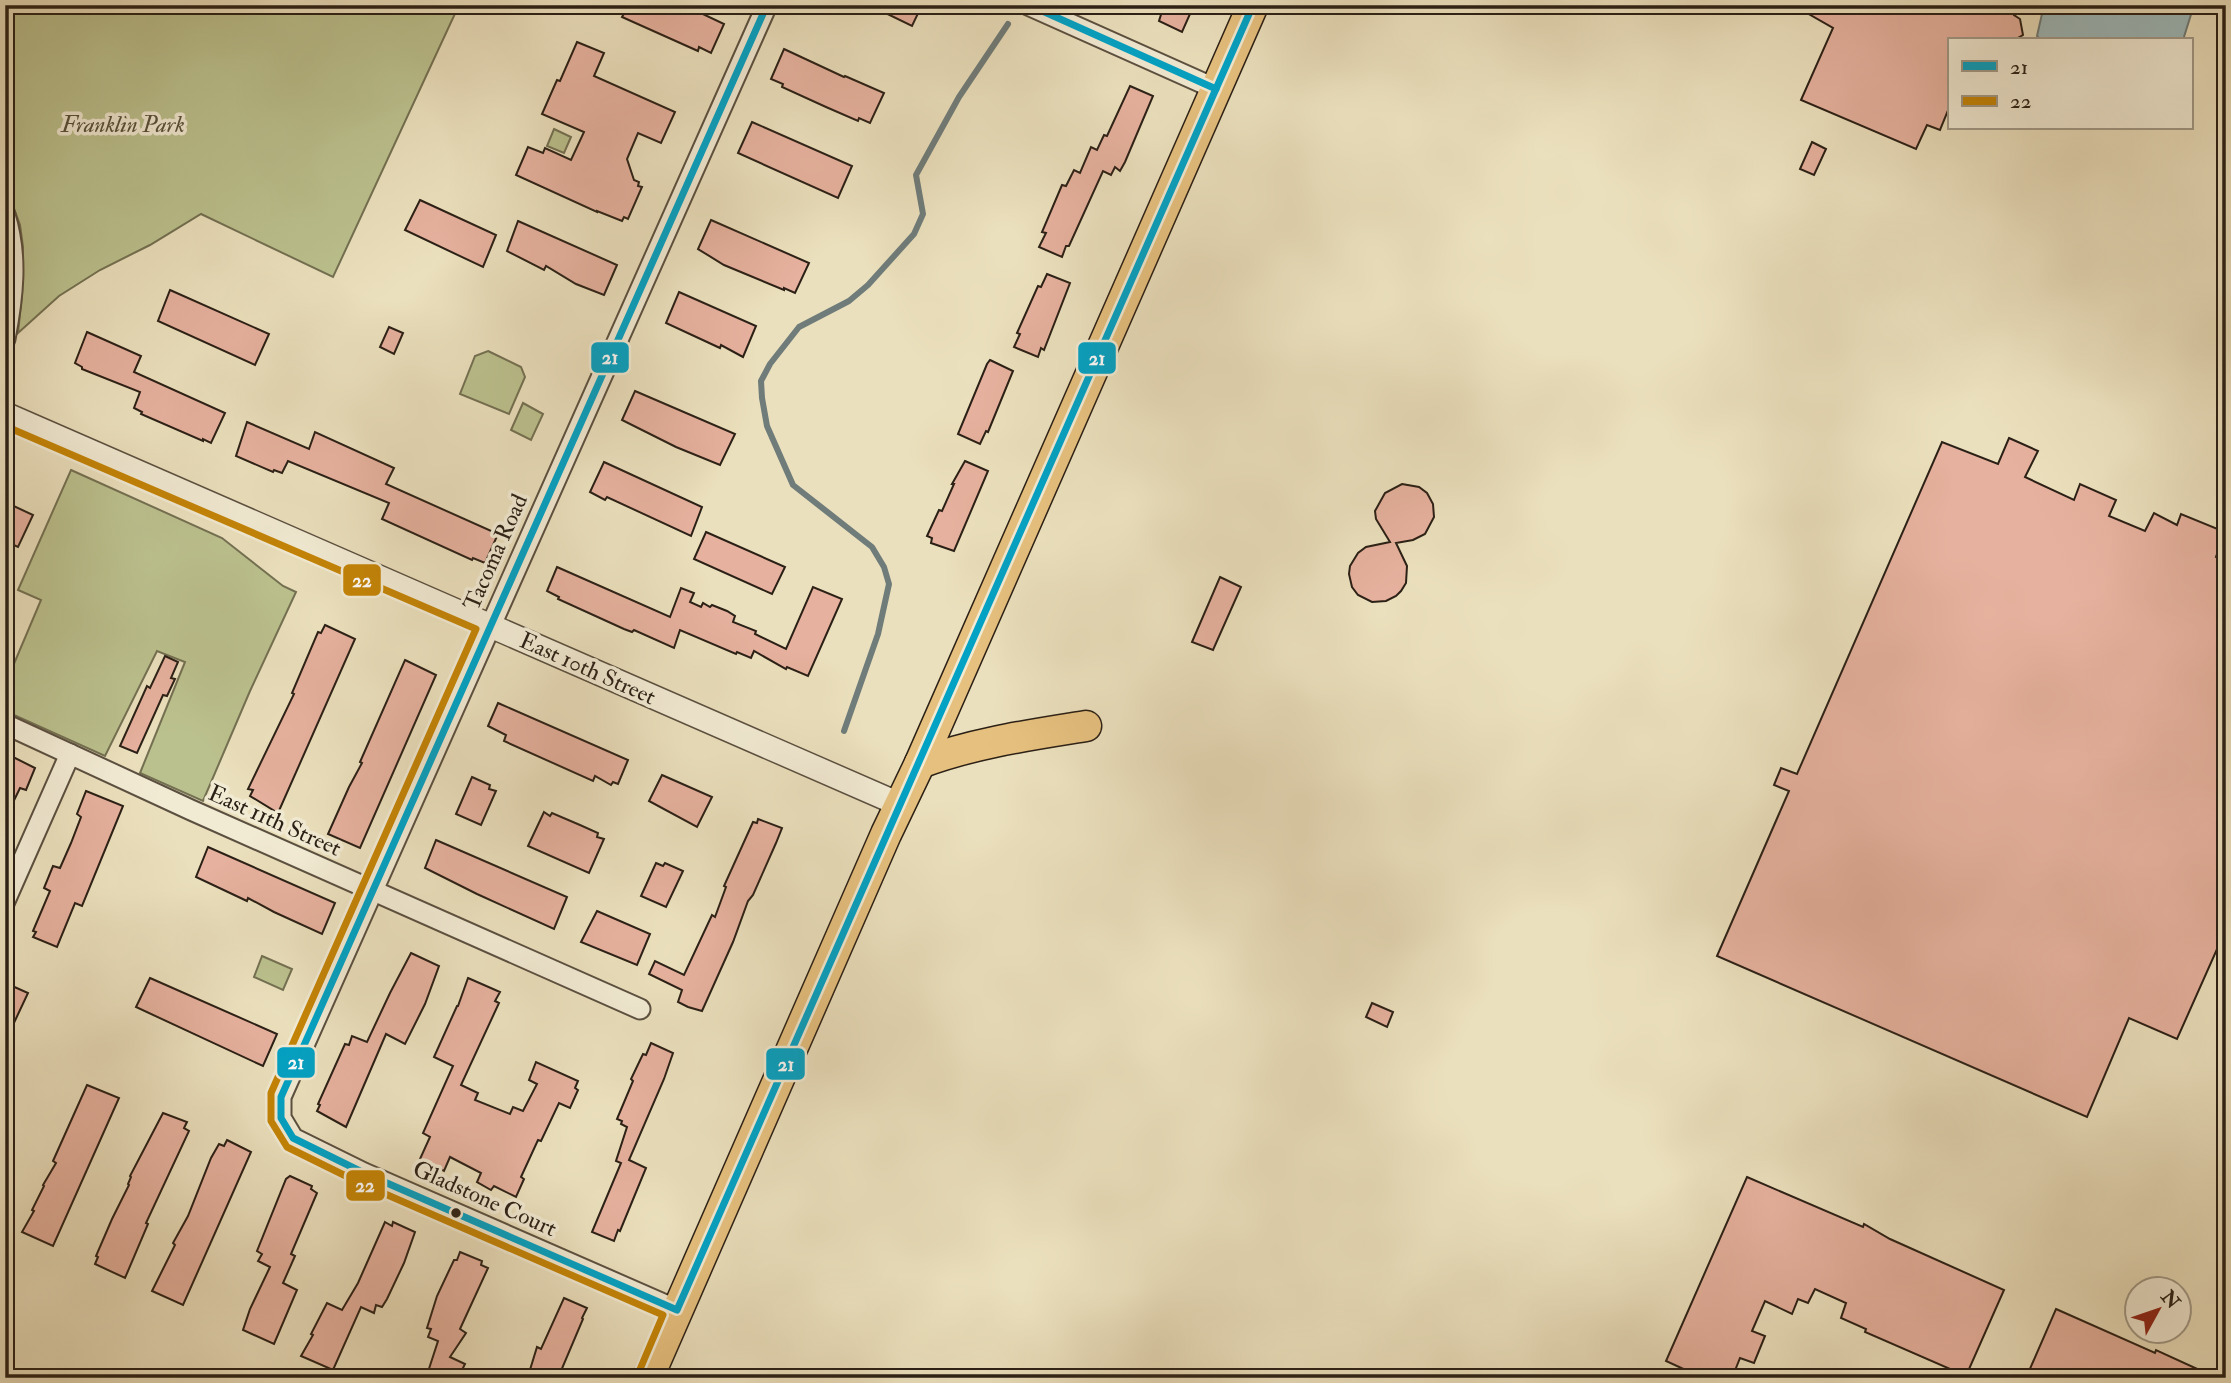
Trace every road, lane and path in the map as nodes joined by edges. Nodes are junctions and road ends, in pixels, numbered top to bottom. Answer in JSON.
{"nodes":[{"id":1,"x":766,"y":5,"type":"edge"},
{"id":2,"x":1028,"y":5,"type":"edge"},
{"id":3,"x":1253,"y":5,"type":"edge"},
{"id":4,"x":1216,"y":89,"type":"junction"},
{"id":5,"x":5,"y":215,"type":"edge"},
{"id":6,"x":5,"y":339,"type":"edge"},
{"id":7,"x":5,"y":414,"type":"edge"},
{"id":8,"x":490,"y":624,"type":"junction"},
{"id":9,"x":5,"y":724,"type":"edge"},
{"id":10,"x":1086,"y":726,"type":"dead end"},
{"id":11,"x":70,"y":754,"type":"junction"},
{"id":12,"x":920,"y":764,"type":"junction"},
{"id":13,"x":901,"y":805,"type":"junction"},
{"id":14,"x":372,"y":891,"type":"junction"},
{"id":15,"x":5,"y":901,"type":"edge"},
{"id":16,"x":640,"y":1009,"type":"dead end"},
{"id":17,"x":282,"y":1120,"type":"joint"},
{"id":18,"x":677,"y":1310,"type":"junction"},
{"id":19,"x":648,"y":1378,"type":"edge"}],
"edges":[{"from":1,"to":8,"type":"street","name":"Tacoma Road"},
{"from":2,"to":4,"type":"street"},
{"from":3,"to":4,"type":"main road"},
{"from":4,"to":12,"type":"main road"},
{"from":5,"to":6,"type":"street"},
{"from":7,"to":8,"type":"street","name":"East 10th Street"},
{"from":8,"to":13,"type":"street","name":"East 10th Street"},
{"from":8,"to":14,"type":"street","name":"Tacoma Road"},
{"from":9,"to":11,"type":"street","name":"East 11th Street"},
{"from":10,"to":12,"type":"main road"},
{"from":11,"to":14,"type":"street","name":"East 11th Street"},
{"from":11,"to":15,"type":"street"},
{"from":12,"to":13,"type":"main road"},
{"from":13,"to":18,"type":"main road"},
{"from":14,"to":16,"type":"street","name":"East 11th Street"},
{"from":14,"to":17,"type":"street","name":"Tacoma Road"},
{"from":17,"to":18,"type":"street","name":"Gladstone Court"},
{"from":18,"to":19,"type":"main road"}]}
